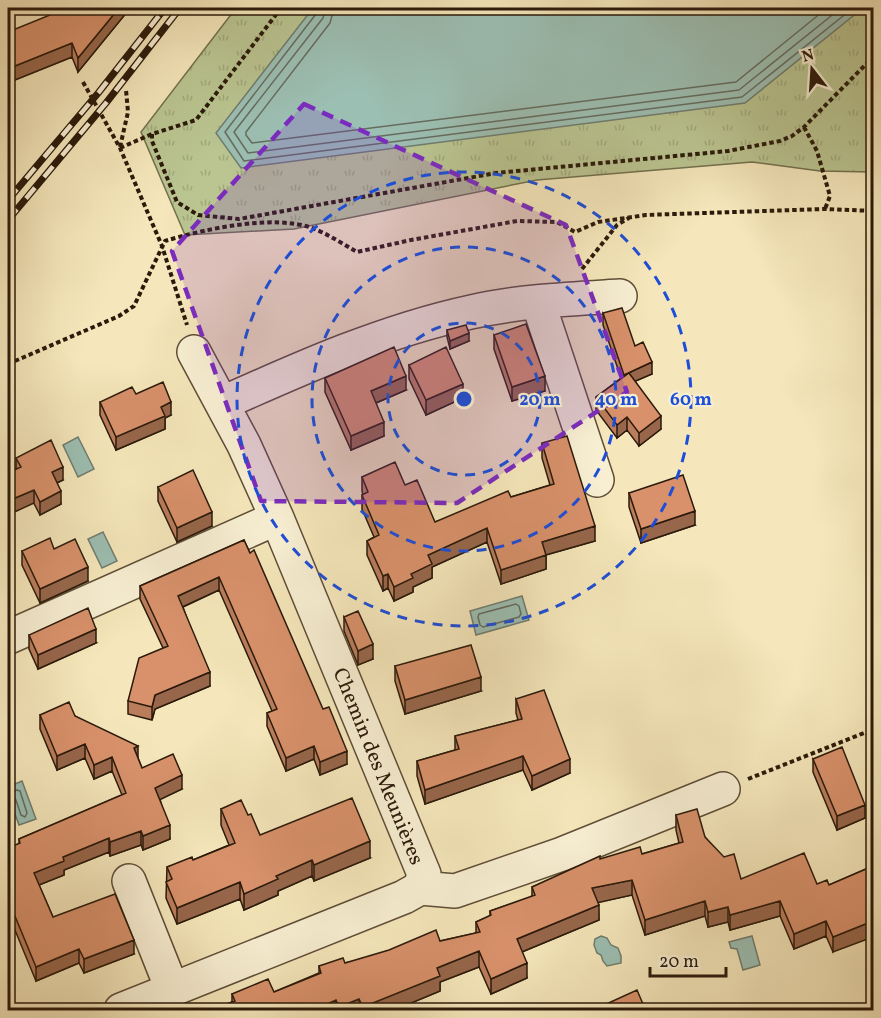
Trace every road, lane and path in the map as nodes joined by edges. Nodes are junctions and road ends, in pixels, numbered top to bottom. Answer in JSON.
{"nodes":[{"id":1,"x":281,"y":8,"type":"edge"},
{"id":2,"x":873,"y":56,"type":"edge"},
{"id":3,"x":83,"y":82,"type":"dead end"},
{"id":4,"x":126,"y":90,"type":"dead end"},
{"id":5,"x":804,"y":127,"type":"junction"},
{"id":6,"x":153,"y":134,"type":"junction"},
{"id":7,"x":120,"y":147,"type":"junction"},
{"id":8,"x":825,"y":209,"type":"junction"},
{"id":9,"x":873,"y":211,"type":"edge"},
{"id":10,"x":633,"y":216,"type":"junction"},
{"id":11,"x":162,"y":246,"type":"junction"},
{"id":12,"x":620,"y":296,"type":"dead end"},
{"id":13,"x":547,"y":301,"type":"junction"},
{"id":14,"x":194,"y":352,"type":"joint"},
{"id":15,"x":8,"y":363,"type":"edge"},
{"id":16,"x":223,"y":403,"type":"junction"},
{"id":17,"x":597,"y":480,"type":"dead end"},
{"id":18,"x":277,"y":518,"type":"junction"},
{"id":19,"x":9,"y":637,"type":"dead end"},
{"id":20,"x":873,"y":729,"type":"edge"},
{"id":21,"x":723,"y":789,"type":"joint"},
{"id":22,"x":129,"y":881,"type":"dead end"},
{"id":23,"x":420,"y":888,"type":"junction"},
{"id":24,"x":164,"y":999,"type":"edge"},
{"id":25,"x":121,"y":1011,"type":"edge"}],
"edges":[{"from":1,"to":6,"type":"path"},
{"from":2,"to":5,"type":"path"},
{"from":3,"to":7,"type":"path"},
{"from":4,"to":7,"type":"path"},
{"from":5,"to":6,"type":"path"},
{"from":5,"to":8,"type":"path"},
{"from":6,"to":7,"type":"path"},
{"from":7,"to":11,"type":"path"},
{"from":8,"to":9,"type":"path"},
{"from":8,"to":10,"type":"path"},
{"from":10,"to":11,"type":"path"},
{"from":10,"to":13,"type":"path"},
{"from":11,"to":14,"type":"path"},
{"from":11,"to":15,"type":"path"},
{"from":12,"to":13,"type":"street"},
{"from":13,"to":16,"type":"street"},
{"from":13,"to":17,"type":"street"},
{"from":14,"to":16,"type":"street","name":"Chemin des Meunières"},
{"from":16,"to":18,"type":"street","name":"Chemin des Meunières"},
{"from":18,"to":19,"type":"street"},
{"from":18,"to":23,"type":"street","name":"Chemin des Meunières"},
{"from":20,"to":21,"type":"path"},
{"from":21,"to":23,"type":"street"},
{"from":22,"to":24,"type":"street"},
{"from":23,"to":24,"type":"street","name":"Chemin des Meunières"},
{"from":24,"to":25,"type":"street","name":"Chemin des Meunières"}]}
